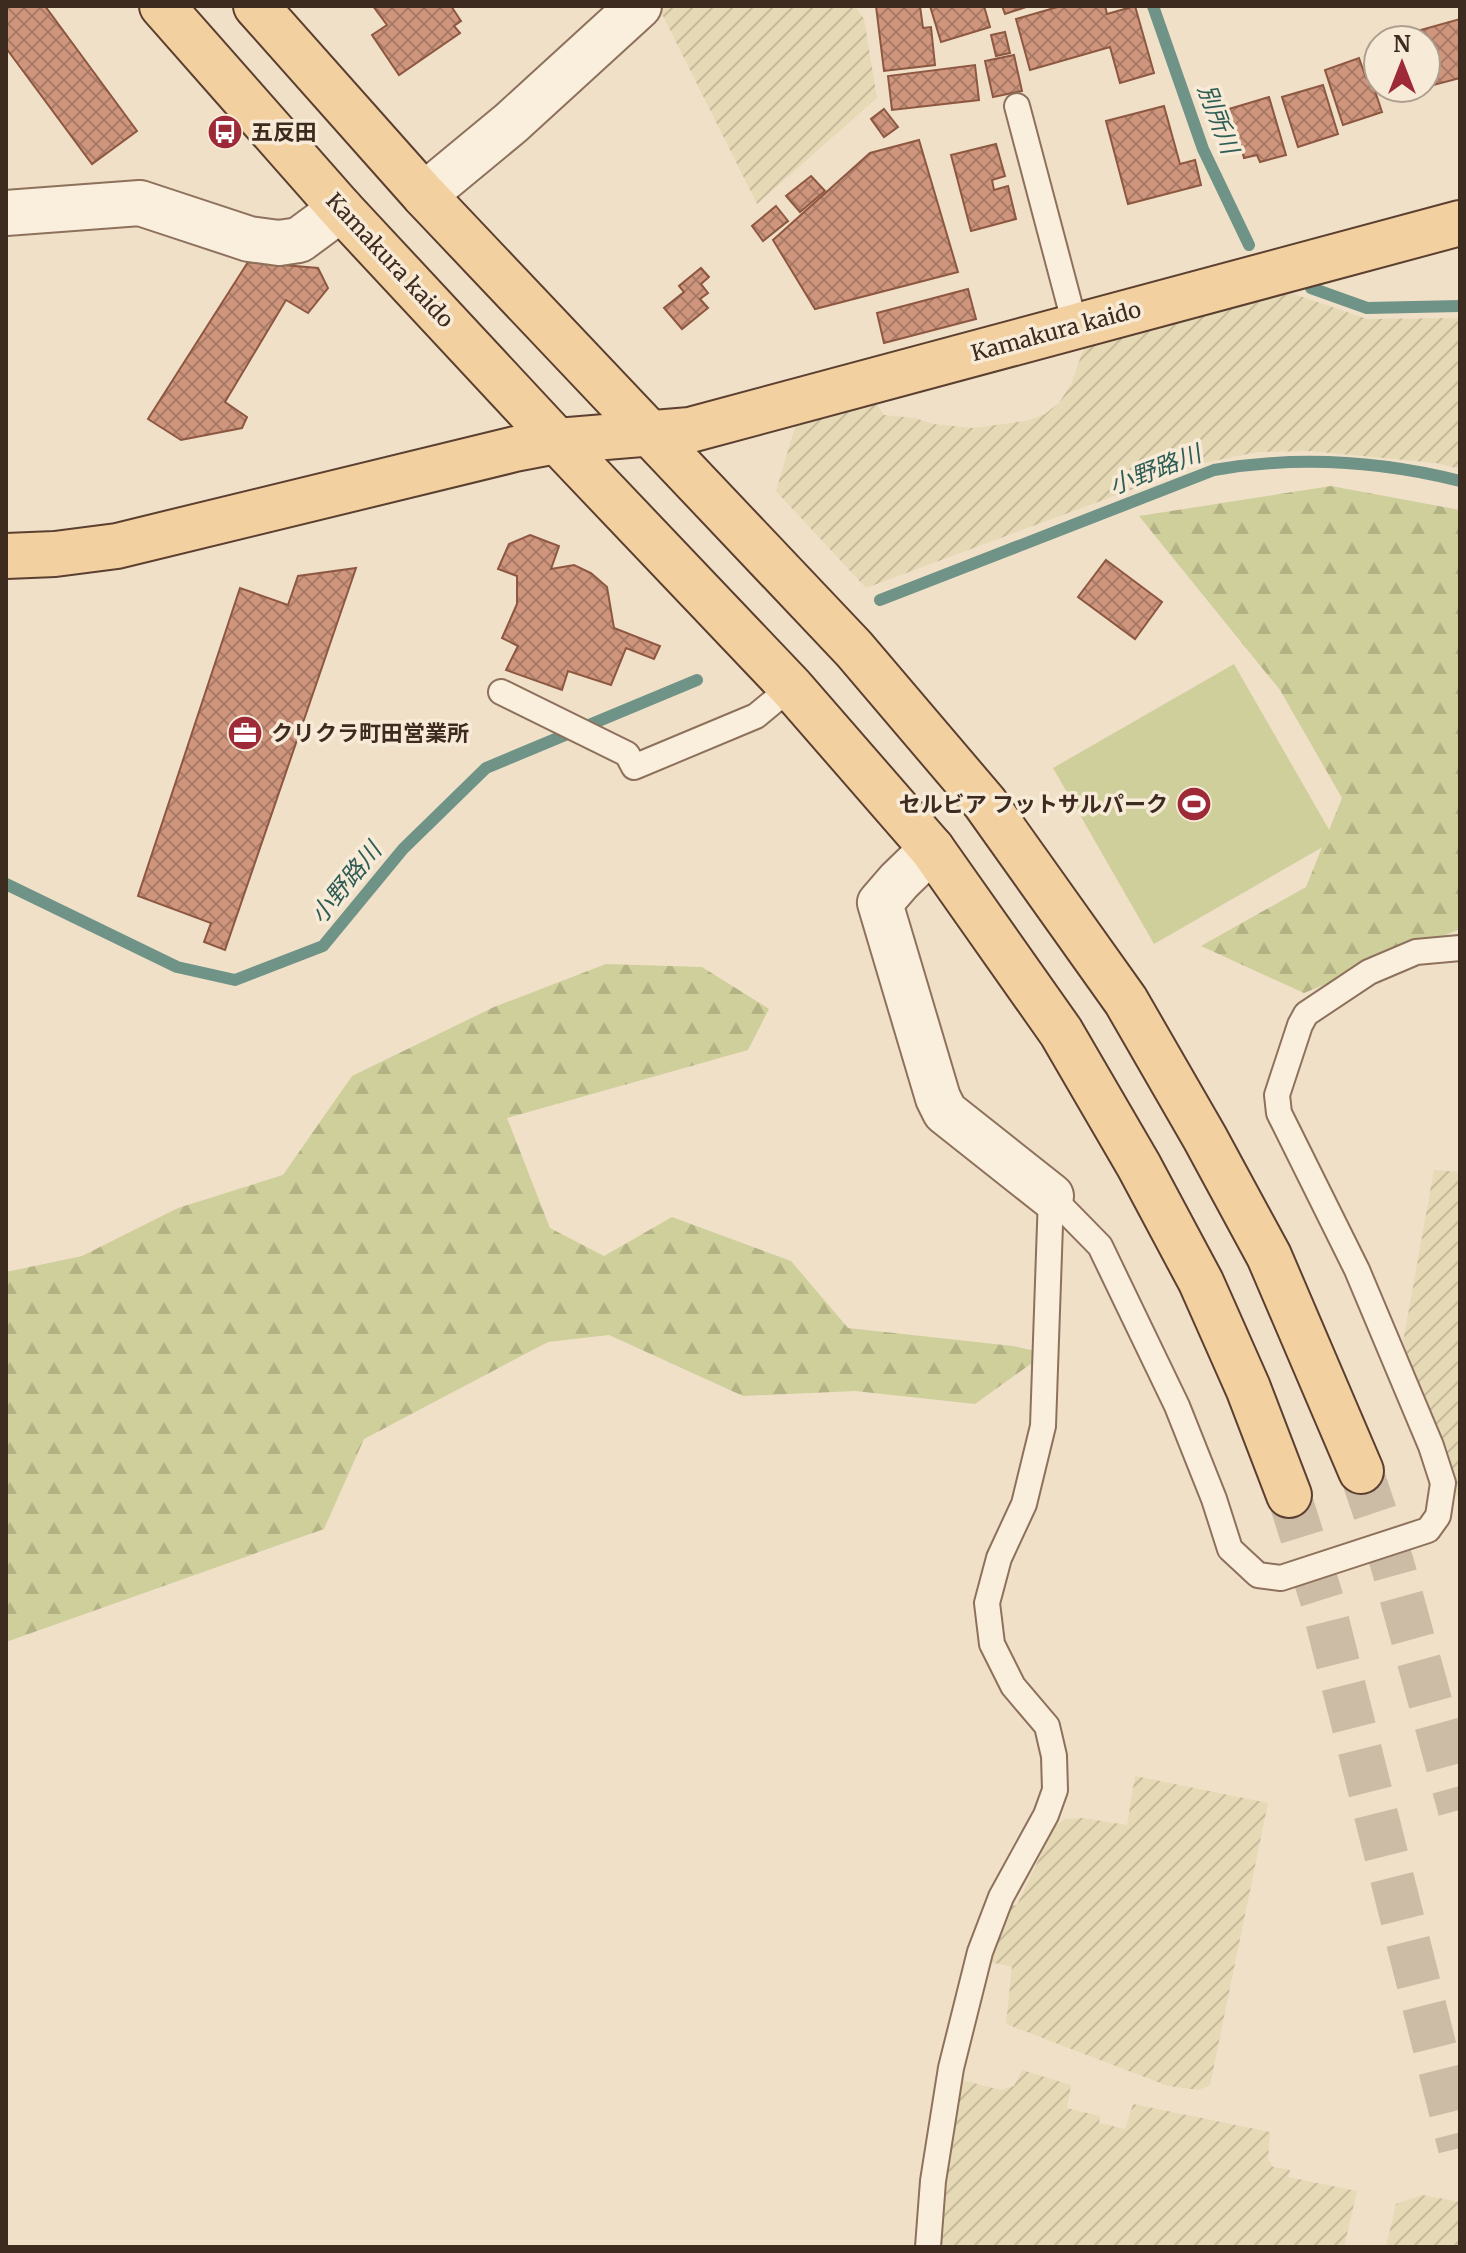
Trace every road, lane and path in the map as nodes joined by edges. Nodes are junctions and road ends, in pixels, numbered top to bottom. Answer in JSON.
{"nodes":[{"id":1,"x":162,"y":6,"type":"edge"},
{"id":2,"x":256,"y":6,"type":"edge"},
{"id":3,"x":639,"y":6,"type":"edge"},
{"id":4,"x":1017,"y":106,"type":"dead end"},
{"id":5,"x":424,"y":195,"type":"junction"},
{"id":6,"x":341,"y":209,"type":"junction"},
{"id":7,"x":6,"y":213,"type":"edge"},
{"id":8,"x":1460,"y":223,"type":"edge"},
{"id":9,"x":1075,"y":325,"type":"junction"},
{"id":10,"x":651,"y":435,"type":"junction"},
{"id":11,"x":557,"y":441,"type":"junction"},
{"id":12,"x":6,"y":556,"type":"edge"},
{"id":13,"x":791,"y":687,"type":"junction"},
{"id":14,"x":501,"y":692,"type":"dead end"},
{"id":15,"x":932,"y":849,"type":"junction"},
{"id":16,"x":1460,"y":948,"type":"edge"},
{"id":17,"x":1051,"y":1196,"type":"junction"},
{"id":18,"x":1361,"y":1471,"type":"tunnel mouth"},
{"id":19,"x":1289,"y":1495,"type":"tunnel mouth"},
{"id":20,"x":928,"y":2247,"type":"edge"}],
"edges":[{"from":1,"to":6,"type":"main road","name":"Kamakura kaido"},
{"from":2,"to":5,"type":"main road"},
{"from":3,"to":5,"type":"street"},
{"from":4,"to":9,"type":"lane"},
{"from":5,"to":10,"type":"main road"},
{"from":6,"to":7,"type":"street"},
{"from":6,"to":11,"type":"main road","name":"Kamakura kaido"},
{"from":8,"to":9,"type":"main road","name":"Kamakura kaido"},
{"from":9,"to":10,"type":"main road","name":"Kamakura kaido"},
{"from":10,"to":11,"type":"main road","name":"Kamakura kaido"},
{"from":10,"to":18,"type":"main road"},
{"from":11,"to":12,"type":"main road"},
{"from":11,"to":13,"type":"main road"},
{"from":13,"to":14,"type":"lane"},
{"from":13,"to":15,"type":"main road"},
{"from":15,"to":17,"type":"street"},
{"from":15,"to":19,"type":"main road"},
{"from":16,"to":17,"type":"lane"},
{"from":17,"to":20,"type":"lane"}]}
